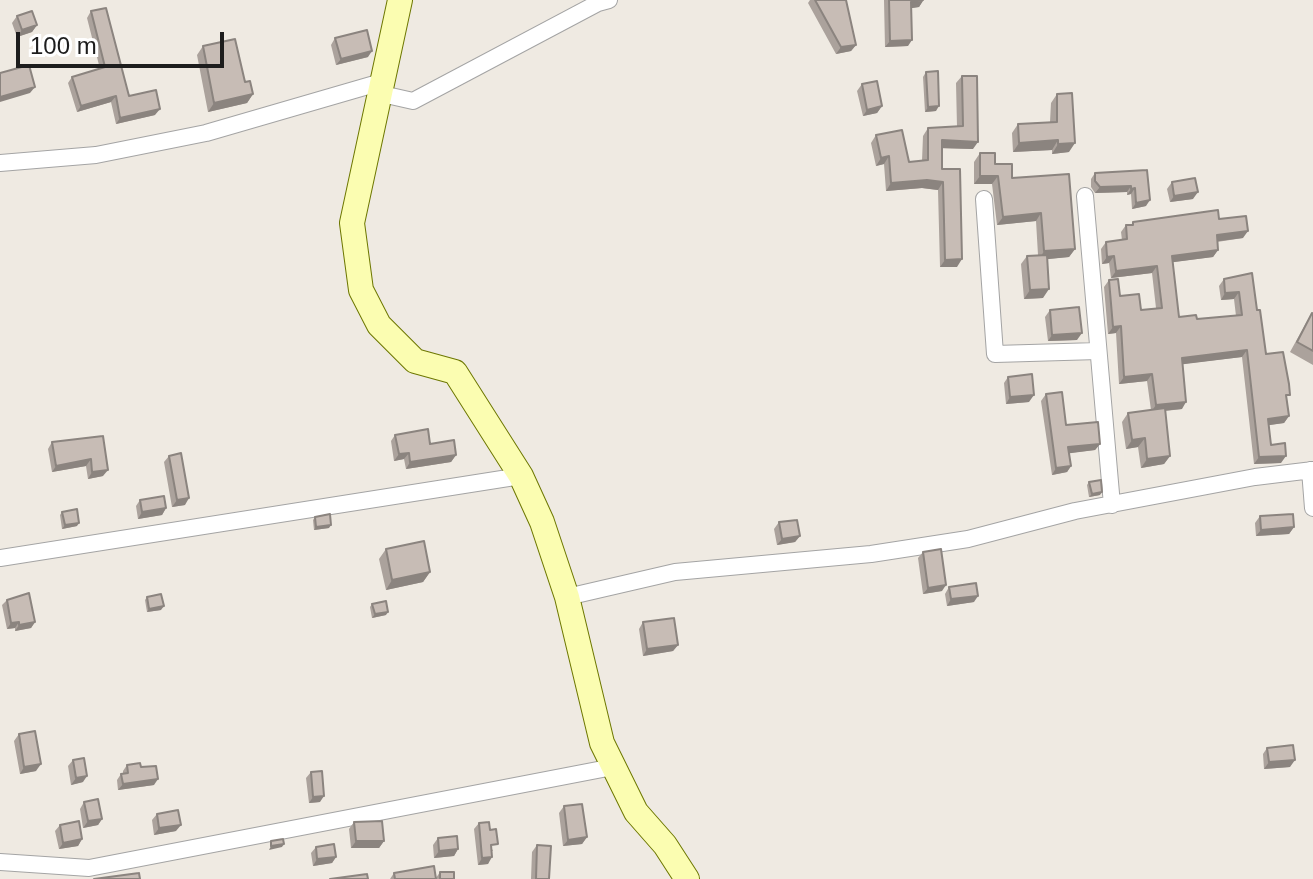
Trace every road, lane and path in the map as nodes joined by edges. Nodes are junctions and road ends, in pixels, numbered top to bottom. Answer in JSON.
{"nodes":[{"id":1,"x":400,"y":0,"type":"edge"},
{"id":2,"x":609,"y":0,"type":"edge"},
{"id":3,"x":383,"y":87,"type":"junction"},
{"id":4,"x":0,"y":163,"type":"edge"},
{"id":5,"x":1085,"y":196,"type":"dead end"},
{"id":6,"x":984,"y":199,"type":"dead end"},
{"id":7,"x":1098,"y":351,"type":"junction"},
{"id":8,"x":1312,"y":470,"type":"edge"},
{"id":9,"x":521,"y":476,"type":"junction"},
{"id":10,"x":1112,"y":505,"type":"junction"},
{"id":11,"x":1313,"y":508,"type":"edge"},
{"id":12,"x":0,"y":558,"type":"edge"},
{"id":13,"x":567,"y":597,"type":"junction"},
{"id":14,"x":613,"y":767,"type":"junction"},
{"id":15,"x":0,"y":862,"type":"edge"},
{"id":16,"x":687,"y":879,"type":"edge"}],
"edges":[{"from":1,"to":3,"type":"street"},
{"from":2,"to":3,"type":"street"},
{"from":3,"to":4,"type":"street"},
{"from":3,"to":9,"type":"street"},
{"from":5,"to":7,"type":"street"},
{"from":6,"to":7,"type":"street"},
{"from":7,"to":10,"type":"street"},
{"from":8,"to":10,"type":"street"},
{"from":8,"to":11,"type":"street"},
{"from":9,"to":12,"type":"street"},
{"from":9,"to":13,"type":"street"},
{"from":10,"to":13,"type":"street"},
{"from":13,"to":14,"type":"street"},
{"from":14,"to":15,"type":"street"},
{"from":14,"to":16,"type":"street"}]}
